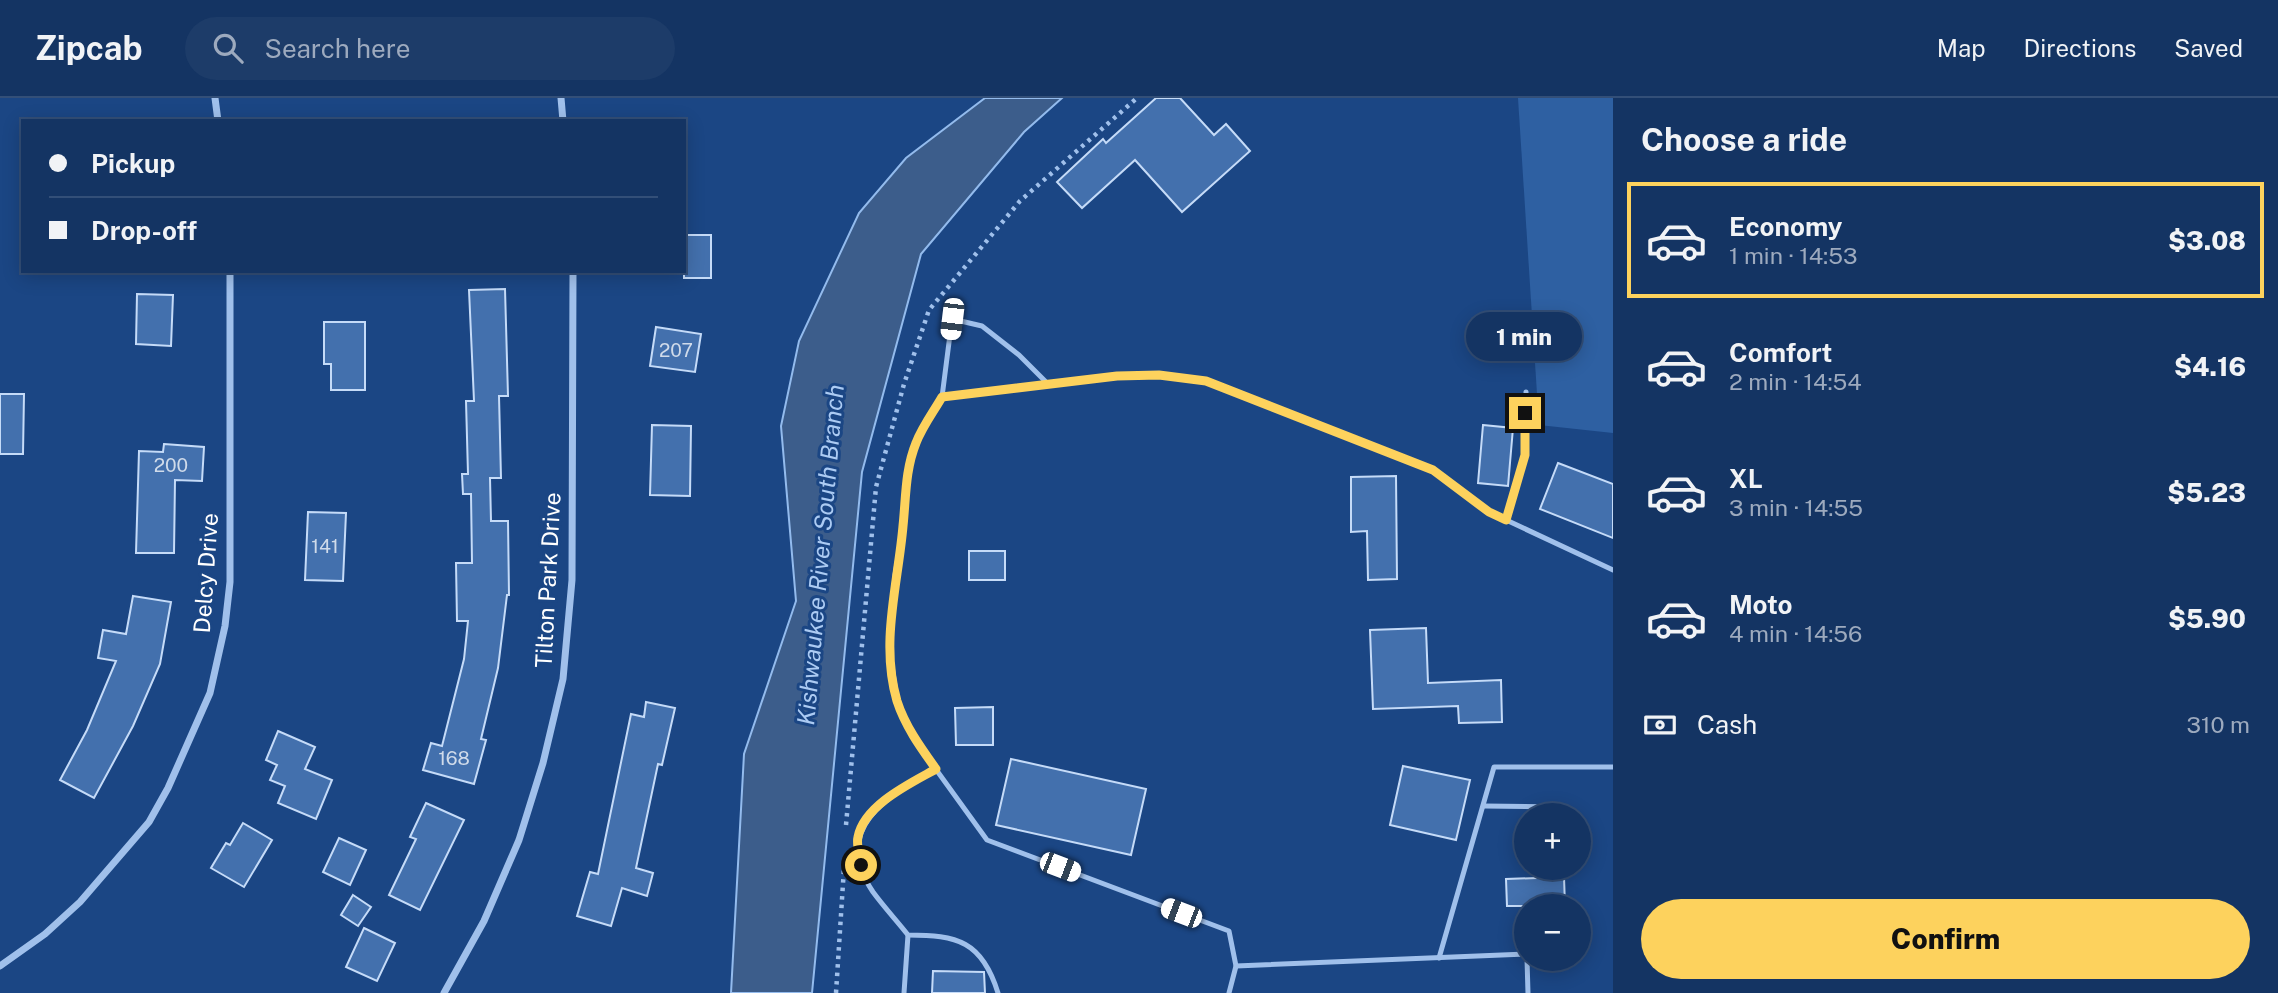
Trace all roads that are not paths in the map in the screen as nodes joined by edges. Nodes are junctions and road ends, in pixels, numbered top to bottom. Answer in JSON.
{"nodes":[{"id":1,"x":215,"y":98,"type":"edge"},
{"id":2,"x":561,"y":98,"type":"edge"},
{"id":3,"x":218,"y":119,"type":"edge"},
{"id":4,"x":564,"y":119,"type":"edge"},
{"id":5,"x":230,"y":273,"type":"edge"},
{"id":6,"x":573,"y":273,"type":"edge"},
{"id":7,"x":1047,"y":383,"type":"junction"},
{"id":8,"x":1525,"y":392,"type":"dead end"},
{"id":9,"x":942,"y":397,"type":"junction"},
{"id":10,"x":1506,"y":520,"type":"junction"},
{"id":11,"x":1613,"y":570,"type":"edge"},
{"id":12,"x":1613,"y":766,"type":"edge"},
{"id":13,"x":936,"y":769,"type":"junction"},
{"id":14,"x":1484,"y":806,"type":"junction"},
{"id":15,"x":1514,"y":806,"type":"edge"},
{"id":16,"x":908,"y":935,"type":"junction"},
{"id":17,"x":1514,"y":956,"type":"edge"},
{"id":18,"x":1439,"y":958,"type":"junction"},
{"id":19,"x":0,"y":965,"type":"edge"},
{"id":20,"x":1236,"y":966,"type":"junction"},
{"id":21,"x":1527,"y":971,"type":"edge"},
{"id":22,"x":444,"y":993,"type":"edge"},
{"id":23,"x":904,"y":993,"type":"edge"},
{"id":24,"x":998,"y":993,"type":"edge"},
{"id":25,"x":1229,"y":993,"type":"edge"},
{"id":26,"x":1528,"y":993,"type":"edge"}],
"edges":[{"from":1,"to":3,"type":"street"},
{"from":2,"to":4,"type":"street"},
{"from":5,"to":19,"type":"street","name":"Delcy Drive"},
{"from":6,"to":22,"type":"street","name":"Tilton Park Drive"},
{"from":7,"to":9,"type":"lane"},
{"from":7,"to":9,"type":"lane"},
{"from":7,"to":10,"type":"lane"},
{"from":8,"to":10,"type":"lane"},
{"from":9,"to":13,"type":"lane"},
{"from":10,"to":11,"type":"lane"},
{"from":12,"to":14,"type":"lane"},
{"from":13,"to":16,"type":"lane"},
{"from":13,"to":20,"type":"lane"},
{"from":14,"to":15,"type":"lane"},
{"from":14,"to":18,"type":"lane"},
{"from":16,"to":23,"type":"lane"},
{"from":16,"to":24,"type":"lane"},
{"from":17,"to":18,"type":"lane"},
{"from":18,"to":20,"type":"lane"},
{"from":20,"to":25,"type":"lane"},
{"from":21,"to":26,"type":"lane"}]}
